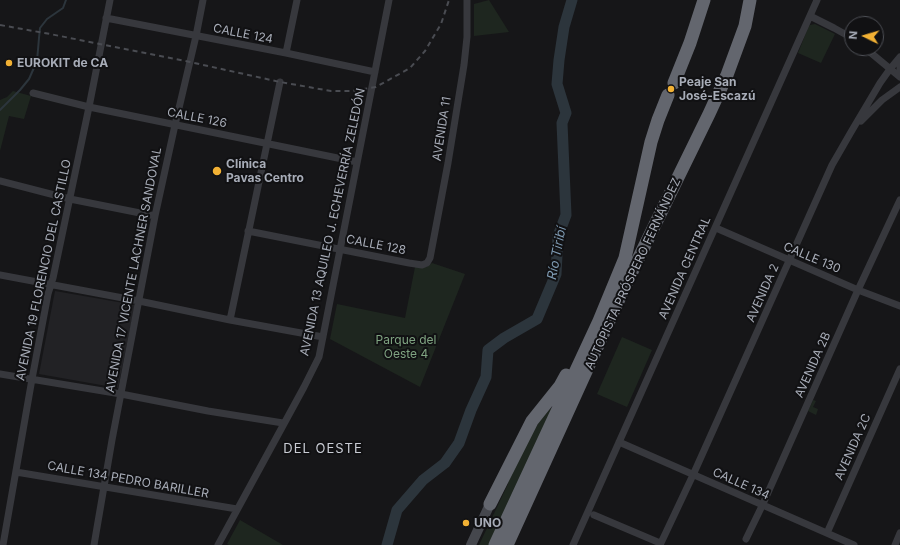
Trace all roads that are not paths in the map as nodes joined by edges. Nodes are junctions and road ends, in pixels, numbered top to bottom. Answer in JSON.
{"nodes":[{"id":1,"x":110,"y":0,"type":"edge"},
{"id":2,"x":203,"y":0,"type":"edge"},
{"id":3,"x":296,"y":0,"type":"edge"},
{"id":4,"x":389,"y":0,"type":"edge"},
{"id":5,"x":467,"y":0,"type":"edge"},
{"id":6,"x":704,"y":0,"type":"edge"},
{"id":7,"x":750,"y":0,"type":"edge"},
{"id":8,"x":817,"y":0,"type":"edge"},
{"id":9,"x":810,"y":16,"type":"junction"},
{"id":10,"x":106,"y":18,"type":"junction"},
{"id":11,"x":844,"y":34,"type":"edge"},
{"id":12,"x":196,"y":36,"type":"junction"},
{"id":13,"x":286,"y":53,"type":"junction"},
{"id":14,"x":875,"y":56,"type":"edge"},
{"id":15,"x":900,"y":57,"type":"edge"},
{"id":16,"x":900,"y":66,"type":"edge"},
{"id":17,"x":890,"y":69,"type":"junction"},
{"id":18,"x":900,"y":69,"type":"edge"},
{"id":19,"x":375,"y":72,"type":"junction"},
{"id":20,"x":900,"y":77,"type":"edge"},
{"id":21,"x":280,"y":82,"type":"dead end"},
{"id":22,"x":674,"y":82,"type":"dead end"},
{"id":23,"x":900,"y":87,"type":"edge"},
{"id":24,"x":33,"y":93,"type":"dead end"},
{"id":25,"x":668,"y":95,"type":"dead end"},
{"id":26,"x":89,"y":107,"type":"junction"},
{"id":27,"x":175,"y":125,"type":"junction"},
{"id":28,"x":851,"y":132,"type":"junction"},
{"id":29,"x":267,"y":143,"type":"junction"},
{"id":30,"x":357,"y":162,"type":"junction"},
{"id":31,"x":0,"y":181,"type":"edge"},
{"id":32,"x":70,"y":199,"type":"junction"},
{"id":33,"x":900,"y":200,"type":"edge"},
{"id":34,"x":155,"y":216,"type":"junction"},
{"id":35,"x":716,"y":228,"type":"junction"},
{"id":36,"x":248,"y":231,"type":"junction"},
{"id":37,"x":340,"y":249,"type":"junction"},
{"id":38,"x":789,"y":260,"type":"junction"},
{"id":39,"x":428,"y":261,"type":"joint"},
{"id":40,"x":0,"y":275,"type":"edge"},
{"id":41,"x":51,"y":285,"type":"junction"},
{"id":42,"x":858,"y":290,"type":"junction"},
{"id":43,"x":139,"y":301,"type":"junction"},
{"id":44,"x":900,"y":306,"type":"edge"},
{"id":45,"x":230,"y":320,"type":"junction"},
{"id":46,"x":599,"y":321,"type":"junction"},
{"id":47,"x":323,"y":337,"type":"junction"},
{"id":48,"x":900,"y":370,"type":"edge"},
{"id":49,"x":0,"y":374,"type":"edge"},
{"id":50,"x":32,"y":379,"type":"junction"},
{"id":51,"x":121,"y":394,"type":"junction"},
{"id":52,"x":283,"y":423,"type":"junction"},
{"id":53,"x":619,"y":442,"type":"junction"},
{"id":54,"x":16,"y":472,"type":"junction"},
{"id":55,"x":693,"y":475,"type":"junction"},
{"id":56,"x":104,"y":486,"type":"junction"},
{"id":57,"x":490,"y":504,"type":"joint"},
{"id":58,"x":762,"y":506,"type":"junction"},
{"id":59,"x":237,"y":509,"type":"junction"},
{"id":60,"x":594,"y":515,"type":"dead end"},
{"id":61,"x":826,"y":533,"type":"junction"},
{"id":62,"x":900,"y":533,"type":"edge"},
{"id":63,"x":746,"y":539,"type":"dead end"},
{"id":64,"x":660,"y":544,"type":"edge"},
{"id":65,"x":3,"y":545,"type":"edge"},
{"id":66,"x":94,"y":545,"type":"edge"},
{"id":67,"x":218,"y":545,"type":"edge"},
{"id":68,"x":471,"y":545,"type":"edge"},
{"id":69,"x":496,"y":545,"type":"edge"},
{"id":70,"x":507,"y":545,"type":"edge"},
{"id":71,"x":573,"y":545,"type":"edge"},
{"id":72,"x":854,"y":545,"type":"edge"},
{"id":73,"x":895,"y":545,"type":"edge"}],
"edges":[{"from":1,"to":10,"type":"street","name":"AVENIDA 19 FLORENCIO DEL CASTILLO"},
{"from":2,"to":12,"type":"street","name":"AVENIDA 17 VICENTE LACHNER SANDOVAL"},
{"from":3,"to":13,"type":"street"},
{"from":4,"to":19,"type":"street","name":"AVENIDA 13 AQUILEO J. ECHEVERRÍA ZELEDÓN"},
{"from":5,"to":39,"type":"street","name":"AVENIDA 11"},
{"from":6,"to":22,"type":"highway"},
{"from":7,"to":70,"type":"highway","name":"AUTOPISTA PRÓSPERO FERNÁNDEZ"},
{"from":8,"to":9,"type":"street","name":"AVENIDA CENTRAL"},
{"from":9,"to":11,"type":"street"},
{"from":9,"to":35,"type":"street","name":"AVENIDA CENTRAL"},
{"from":10,"to":12,"type":"street","name":"CALLE 124"},
{"from":10,"to":26,"type":"street","name":"AVENIDA 19 FLORENCIO DEL CASTILLO"},
{"from":12,"to":13,"type":"street","name":"CALLE 124"},
{"from":12,"to":27,"type":"street","name":"AVENIDA 17 VICENTE LACHNER SANDOVAL"},
{"from":13,"to":19,"type":"street","name":"CALLE 124"},
{"from":14,"to":17,"type":"street"},
{"from":15,"to":17,"type":"street","name":"AVENIDA 2"},
{"from":16,"to":18,"type":"street"},
{"from":17,"to":20,"type":"street"},
{"from":17,"to":28,"type":"street","name":"AVENIDA 2"},
{"from":19,"to":30,"type":"street","name":"AVENIDA 13 AQUILEO J. ECHEVERRÍA ZELEDÓN"},
{"from":21,"to":29,"type":"street"},
{"from":23,"to":28,"type":"street"},
{"from":24,"to":26,"type":"street","name":"CALLE 126"},
{"from":25,"to":46,"type":"highway","name":"AUTOPISTA PRÓSPERO FERNÁNDEZ"},
{"from":26,"to":27,"type":"street","name":"CALLE 126"},
{"from":26,"to":32,"type":"street","name":"AVENIDA 19 FLORENCIO DEL CASTILLO"},
{"from":27,"to":29,"type":"street","name":"CALLE 126"},
{"from":27,"to":34,"type":"street","name":"AVENIDA 17 VICENTE LACHNER SANDOVAL"},
{"from":28,"to":38,"type":"street","name":"AVENIDA 2"},
{"from":29,"to":30,"type":"street","name":"CALLE 126"},
{"from":29,"to":36,"type":"street"},
{"from":30,"to":37,"type":"street","name":"AVENIDA 13 AQUILEO J. ECHEVERRÍA ZELEDÓN"},
{"from":31,"to":32,"type":"street"},
{"from":32,"to":34,"type":"street"},
{"from":32,"to":41,"type":"street","name":"AVENIDA 19 FLORENCIO DEL CASTILLO"},
{"from":33,"to":42,"type":"street","name":"AVENIDA 2B"},
{"from":34,"to":43,"type":"street","name":"AVENIDA 17 VICENTE LACHNER SANDOVAL"},
{"from":35,"to":38,"type":"street","name":"CALLE 130"},
{"from":35,"to":53,"type":"street","name":"AVENIDA CENTRAL"},
{"from":36,"to":37,"type":"street","name":"CALLE 128"},
{"from":36,"to":45,"type":"street"},
{"from":37,"to":39,"type":"street","name":"CALLE 128"},
{"from":37,"to":47,"type":"street","name":"AVENIDA 13 AQUILEO J. ECHEVERRÍA ZELEDÓN"},
{"from":38,"to":42,"type":"street","name":"CALLE 130"},
{"from":38,"to":55,"type":"street","name":"AVENIDA 2"},
{"from":40,"to":41,"type":"street"},
{"from":41,"to":43,"type":"street"},
{"from":41,"to":50,"type":"street","name":"AVENIDA 19 FLORENCIO DEL CASTILLO"},
{"from":42,"to":44,"type":"street","name":"CALLE 130"},
{"from":42,"to":58,"type":"street","name":"AVENIDA 2B"},
{"from":43,"to":45,"type":"street"},
{"from":43,"to":51,"type":"street","name":"AVENIDA 17 VICENTE LACHNER SANDOVAL"},
{"from":45,"to":47,"type":"street"},
{"from":46,"to":57,"type":"highway"},
{"from":46,"to":69,"type":"highway","name":"AUTOPISTA PRÓSPERO FERNÁNDEZ"},
{"from":47,"to":52,"type":"street","name":"AVENIDA 13 AQUILEO J. ECHEVERRÍA ZELEDÓN"},
{"from":48,"to":61,"type":"street","name":"AVENIDA 2C"},
{"from":49,"to":50,"type":"street"},
{"from":50,"to":51,"type":"street"},
{"from":50,"to":54,"type":"street","name":"AVENIDA 19 FLORENCIO DEL CASTILLO"},
{"from":51,"to":52,"type":"street"},
{"from":51,"to":56,"type":"street","name":"AVENIDA 17 VICENTE LACHNER SANDOVAL"},
{"from":52,"to":59,"type":"street","name":"AVENIDA 13 AQUILEO J. ECHEVERRÍA ZELEDÓN"},
{"from":53,"to":55,"type":"street","name":"CALLE 134"},
{"from":53,"to":71,"type":"street","name":"AVENIDA CENTRAL"},
{"from":54,"to":56,"type":"street","name":"CALLE 134 PEDRO BARILLER"},
{"from":54,"to":65,"type":"street","name":"AVENIDA 19 FLORENCIO DEL CASTILLO"},
{"from":55,"to":58,"type":"street","name":"CALLE 134"},
{"from":55,"to":64,"type":"street","name":"AVENIDA 2"},
{"from":56,"to":59,"type":"street","name":"CALLE 134 PEDRO BARILLER"},
{"from":56,"to":66,"type":"street","name":"AVENIDA 17 VICENTE LACHNER SANDOVAL"},
{"from":57,"to":68,"type":"street"},
{"from":58,"to":61,"type":"street","name":"CALLE 134"},
{"from":58,"to":63,"type":"street","name":"AVENIDA 2B"},
{"from":59,"to":67,"type":"street","name":"AVENIDA 13 AQUILEO J. ECHEVERRÍA ZELEDÓN"},
{"from":60,"to":64,"type":"street"},
{"from":61,"to":72,"type":"street","name":"CALLE 134"},
{"from":62,"to":73,"type":"street"}]}
